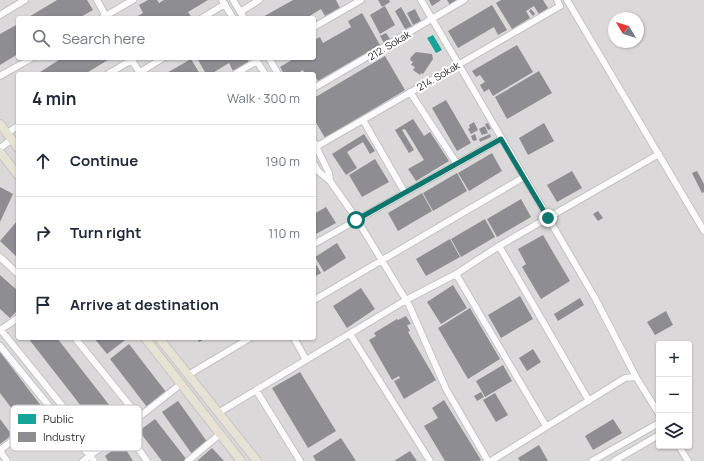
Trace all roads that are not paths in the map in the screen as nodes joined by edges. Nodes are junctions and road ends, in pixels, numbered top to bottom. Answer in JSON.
{"nodes":[{"id":1,"x":25,"y":0,"type":"edge"},
{"id":2,"x":96,"y":0,"type":"edge"},
{"id":3,"x":133,"y":0,"type":"edge"},
{"id":4,"x":233,"y":0,"type":"edge"},
{"id":5,"x":259,"y":0,"type":"edge"},
{"id":6,"x":361,"y":0,"type":"edge"},
{"id":7,"x":421,"y":0,"type":"edge"},
{"id":8,"x":464,"y":0,"type":"edge"},
{"id":9,"x":568,"y":0,"type":"edge"},
{"id":10,"x":224,"y":2,"type":"edge"},
{"id":11,"x":558,"y":3,"type":"edge"},
{"id":12,"x":240,"y":12,"type":"junction"},
{"id":13,"x":0,"y":14,"type":"edge"},
{"id":14,"x":104,"y":16,"type":"edge"},
{"id":15,"x":107,"y":16,"type":"edge"},
{"id":16,"x":205,"y":16,"type":"edge"},
{"id":17,"x":231,"y":16,"type":"edge"},
{"id":18,"x":243,"y":16,"type":"edge"},
{"id":19,"x":432,"y":19,"type":"junction"},
{"id":20,"x":316,"y":26,"type":"edge"},
{"id":21,"x":28,"y":60,"type":"edge"},
{"id":22,"x":130,"y":60,"type":"edge"},
{"id":23,"x":132,"y":60,"type":"edge"},
{"id":24,"x":160,"y":60,"type":"edge"},
{"id":25,"x":256,"y":60,"type":"edge"},
{"id":26,"x":270,"y":60,"type":"edge"},
{"id":27,"x":458,"y":64,"type":"junction"},
{"id":28,"x":111,"y":72,"type":"edge"},
{"id":29,"x":138,"y":72,"type":"edge"},
{"id":30,"x":141,"y":72,"type":"edge"},
{"id":31,"x":238,"y":72,"type":"edge"},
{"id":32,"x":264,"y":72,"type":"edge"},
{"id":33,"x":277,"y":72,"type":"edge"},
{"id":34,"x":0,"y":76,"type":"edge"},
{"id":35,"x":316,"y":87,"type":"edge"},
{"id":36,"x":410,"y":92,"type":"junction"},
{"id":37,"x":362,"y":120,"type":"junction"},
{"id":38,"x":0,"y":126,"type":"edge"},
{"id":39,"x":16,"y":128,"type":"edge"},
{"id":40,"x":10,"y":136,"type":"junction"},
{"id":41,"x":501,"y":139,"type":"junction"},
{"id":42,"x":16,"y":144,"type":"edge"},
{"id":43,"x":316,"y":145,"type":"edge"},
{"id":44,"x":0,"y":148,"type":"edge"},
{"id":45,"x":316,"y":148,"type":"edge"},
{"id":46,"x":0,"y":152,"type":"edge"},
{"id":47,"x":659,"y":154,"type":"junction"},
{"id":48,"x":457,"y":164,"type":"junction"},
{"id":49,"x":316,"y":168,"type":"edge"},
{"id":50,"x":16,"y":173,"type":"edge"},
{"id":51,"x":524,"y":177,"type":"junction"},
{"id":52,"x":330,"y":181,"type":"junction"},
{"id":53,"x":405,"y":192,"type":"junction"},
{"id":54,"x":548,"y":218,"type":"junction"},
{"id":55,"x":356,"y":220,"type":"junction"},
{"id":56,"x":704,"y":231,"type":"edge"},
{"id":57,"x":316,"y":243,"type":"edge"},
{"id":58,"x":499,"y":246,"type":"junction"},
{"id":59,"x":0,"y":257,"type":"edge"},
{"id":60,"x":381,"y":260,"type":"junction"},
{"id":61,"x":16,"y":272,"type":"edge"},
{"id":62,"x":456,"y":274,"type":"junction"},
{"id":63,"x":316,"y":299,"type":"edge"},
{"id":64,"x":406,"y":300,"type":"junction"},
{"id":65,"x":16,"y":319,"type":"edge"},
{"id":66,"x":0,"y":330,"type":"edge"},
{"id":67,"x":350,"y":334,"type":"junction"},
{"id":68,"x":77,"y":340,"type":"edge"},
{"id":69,"x":147,"y":340,"type":"edge"},
{"id":70,"x":161,"y":340,"type":"edge"},
{"id":71,"x":247,"y":340,"type":"edge"},
{"id":72,"x":295,"y":340,"type":"edge"},
{"id":73,"x":0,"y":346,"type":"edge"},
{"id":74,"x":306,"y":360,"type":"junction"},
{"id":75,"x":188,"y":375,"type":"junction"},
{"id":76,"x":636,"y":377,"type":"junction"},
{"id":77,"x":181,"y":384,"type":"junction"},
{"id":78,"x":256,"y":390,"type":"junction"},
{"id":79,"x":588,"y":401,"type":"junction"},
{"id":80,"x":48,"y":405,"type":"edge"},
{"id":81,"x":61,"y":405,"type":"edge"},
{"id":82,"x":129,"y":405,"type":"edge"},
{"id":83,"x":218,"y":413,"type":"junction"},
{"id":84,"x":658,"y":413,"type":"edge"},
{"id":85,"x":142,"y":415,"type":"edge"},
{"id":86,"x":656,"y":425,"type":"edge"},
{"id":87,"x":546,"y":426,"type":"junction"},
{"id":88,"x":220,"y":434,"type":"junction"},
{"id":89,"x":656,"y":437,"type":"edge"},
{"id":90,"x":10,"y":442,"type":"edge"},
{"id":91,"x":682,"y":449,"type":"edge"},
{"id":92,"x":0,"y":450,"type":"edge"},
{"id":93,"x":140,"y":451,"type":"edge"},
{"id":94,"x":92,"y":458,"type":"edge"},
{"id":95,"x":7,"y":461,"type":"edge"},
{"id":96,"x":83,"y":461,"type":"edge"},
{"id":97,"x":147,"y":461,"type":"edge"},
{"id":98,"x":188,"y":461,"type":"edge"},
{"id":99,"x":241,"y":461,"type":"edge"},
{"id":100,"x":257,"y":461,"type":"edge"},
{"id":101,"x":300,"y":461,"type":"edge"},
{"id":102,"x":430,"y":461,"type":"edge"},
{"id":103,"x":489,"y":461,"type":"edge"},
{"id":104,"x":592,"y":461,"type":"edge"},
{"id":105,"x":614,"y":461,"type":"edge"},
{"id":106,"x":688,"y":461,"type":"edge"}],
"edges":[{"from":1,"to":13,"type":"street"},
{"from":2,"to":14,"type":"street"},
{"from":3,"to":15,"type":"street"},
{"from":4,"to":12,"type":"street"},
{"from":5,"to":12,"type":"street"},
{"from":6,"to":20,"type":"street"},
{"from":7,"to":19,"type":"street"},
{"from":8,"to":19,"type":"street","name":"212. Sokak"},
{"from":9,"to":47,"type":"street"},
{"from":10,"to":16,"type":"street"},
{"from":10,"to":17,"type":"street"},
{"from":11,"to":27,"type":"street","name":"214. Sokak"},
{"from":12,"to":18,"type":"street"},
{"from":19,"to":27,"type":"street"},
{"from":19,"to":35,"type":"street","name":"212. Sokak"},
{"from":21,"to":34,"type":"street"},
{"from":22,"to":28,"type":"street"},
{"from":23,"to":29,"type":"street"},
{"from":24,"to":30,"type":"street"},
{"from":25,"to":31,"type":"street"},
{"from":25,"to":32,"type":"street"},
{"from":26,"to":33,"type":"street"},
{"from":27,"to":36,"type":"street","name":"214. Sokak"},
{"from":27,"to":41,"type":"street"},
{"from":36,"to":37,"type":"street","name":"214. Sokak"},
{"from":36,"to":48,"type":"street"},
{"from":37,"to":43,"type":"street","name":"214. Sokak"},
{"from":37,"to":53,"type":"street"},
{"from":38,"to":40,"type":"main road"},
{"from":39,"to":40,"type":"street"},
{"from":40,"to":42,"type":"main road"},
{"from":40,"to":44,"type":"street"},
{"from":41,"to":48,"type":"street"},
{"from":41,"to":51,"type":"street"},
{"from":45,"to":52,"type":"street"},
{"from":46,"to":50,"type":"main road"},
{"from":47,"to":54,"type":"street"},
{"from":47,"to":56,"type":"street"},
{"from":48,"to":53,"type":"street"},
{"from":49,"to":52,"type":"street"},
{"from":51,"to":54,"type":"street"},
{"from":51,"to":60,"type":"street"},
{"from":52,"to":55,"type":"street"},
{"from":53,"to":55,"type":"street"},
{"from":54,"to":58,"type":"street"},
{"from":54,"to":76,"type":"street"},
{"from":55,"to":57,"type":"street"},
{"from":55,"to":60,"type":"street"},
{"from":58,"to":62,"type":"street"},
{"from":58,"to":79,"type":"street"},
{"from":59,"to":61,"type":"street"},
{"from":60,"to":63,"type":"street"},
{"from":60,"to":64,"type":"street"},
{"from":62,"to":64,"type":"street"},
{"from":62,"to":87,"type":"street"},
{"from":64,"to":67,"type":"street"},
{"from":64,"to":103,"type":"street"},
{"from":65,"to":66,"type":"street"},
{"from":66,"to":81,"type":"street"},
{"from":67,"to":74,"type":"street"},
{"from":67,"to":102,"type":"street"},
{"from":68,"to":82,"type":"street"},
{"from":69,"to":77,"type":"main road"},
{"from":70,"to":75,"type":"main road"},
{"from":71,"to":75,"type":"street"},
{"from":72,"to":74,"type":"street"},
{"from":73,"to":80,"type":"street"},
{"from":74,"to":78,"type":"street"},
{"from":75,"to":83,"type":"main road"},
{"from":76,"to":79,"type":"street"},
{"from":76,"to":84,"type":"street"},
{"from":77,"to":85,"type":"street"},
{"from":77,"to":88,"type":"main road"},
{"from":78,"to":83,"type":"street"},
{"from":78,"to":101,"type":"street"},
{"from":79,"to":87,"type":"street"},
{"from":83,"to":100,"type":"main road"},
{"from":86,"to":104,"type":"street"},
{"from":87,"to":103,"type":"street"},
{"from":88,"to":98,"type":"street"},
{"from":88,"to":99,"type":"main road"},
{"from":89,"to":105,"type":"street"},
{"from":90,"to":92,"type":"street"},
{"from":91,"to":106,"type":"street"},
{"from":92,"to":95,"type":"street"},
{"from":93,"to":97,"type":"street"},
{"from":94,"to":96,"type":"street"}]}
